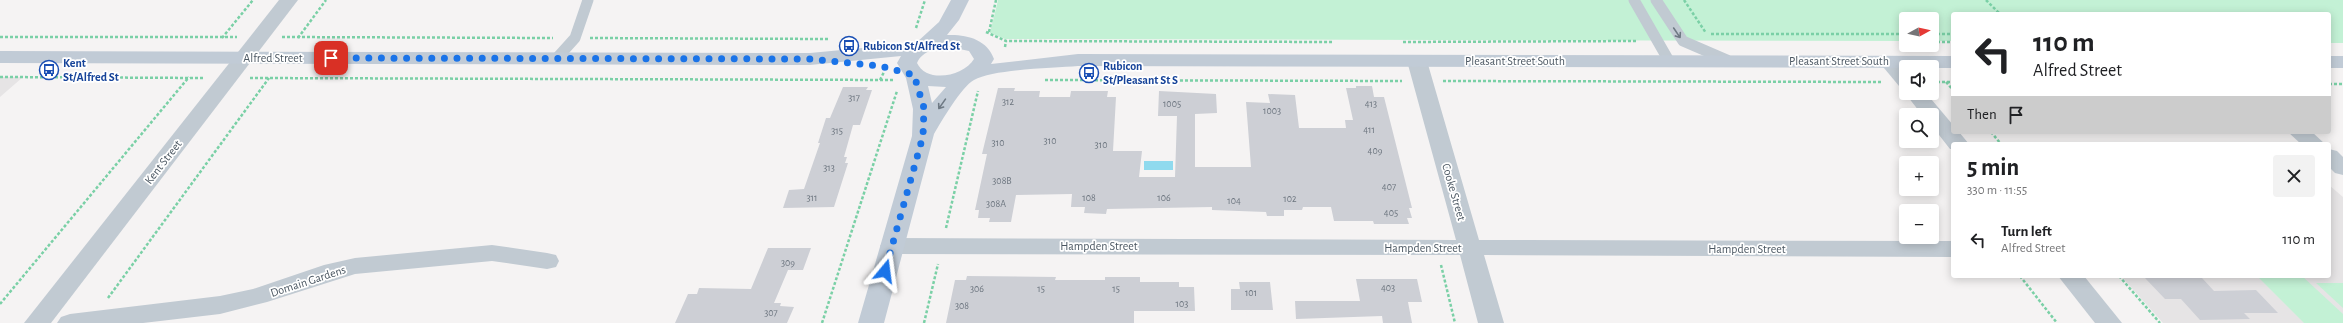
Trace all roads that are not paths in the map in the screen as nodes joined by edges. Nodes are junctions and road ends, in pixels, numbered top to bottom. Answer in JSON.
{"nodes":[{"id":1,"x":289,"y":0,"type":"edge"},
{"id":2,"x":588,"y":0,"type":"edge"},
{"id":3,"x":961,"y":0,"type":"edge"},
{"id":4,"x":1634,"y":0,"type":"edge"},
{"id":5,"x":1656,"y":0,"type":"edge"},
{"id":6,"x":919,"y":42,"type":"junction"},
{"id":7,"x":977,"y":47,"type":"junction"},
{"id":8,"x":0,"y":57,"type":"edge"},
{"id":9,"x":245,"y":58,"type":"junction"},
{"id":10,"x":557,"y":58,"type":"junction"},
{"id":11,"x":810,"y":59,"type":"junction"},
{"id":12,"x":1078,"y":60,"type":"junction"},
{"id":13,"x":1728,"y":60,"type":"junction"},
{"id":14,"x":1417,"y":61,"type":"junction"},
{"id":15,"x":1669,"y":61,"type":"junction"},
{"id":16,"x":1889,"y":62,"type":"junction"},
{"id":17,"x":1951,"y":62,"type":"edge"},
{"id":18,"x":2331,"y":62,"type":"edge"},
{"id":19,"x":2343,"y":62,"type":"edge"},
{"id":20,"x":1899,"y":74,"type":"edge"},
{"id":21,"x":907,"y":79,"type":"junction"},
{"id":22,"x":971,"y":81,"type":"junction"},
{"id":23,"x":1921,"y":100,"type":"edge"},
{"id":24,"x":2302,"y":134,"type":"edge"},
{"id":25,"x":923,"y":136,"type":"junction"},
{"id":26,"x":1956,"y":142,"type":"edge"},
{"id":27,"x":2312,"y":142,"type":"edge"},
{"id":28,"x":2331,"y":158,"type":"edge"},
{"id":29,"x":2343,"y":168,"type":"edge"},
{"id":30,"x":892,"y":246,"type":"junction"},
{"id":31,"x":1470,"y":248,"type":"junction"},
{"id":32,"x":1951,"y":249,"type":"edge"},
{"id":33,"x":547,"y":262,"type":"dead end"},
{"id":34,"x":2072,"y":278,"type":"edge"},
{"id":35,"x":37,"y":323,"type":"edge"},
{"id":36,"x":70,"y":323,"type":"edge"},
{"id":37,"x":871,"y":323,"type":"edge"},
{"id":38,"x":1491,"y":323,"type":"edge"},
{"id":39,"x":2109,"y":323,"type":"edge"}],
"edges":[{"from":1,"to":9,"type":"street","name":"Kent Street"},
{"from":2,"to":10,"type":"lane"},
{"from":3,"to":6,"type":"street"},
{"from":3,"to":7,"type":"street"},
{"from":4,"to":15,"type":"lane"},
{"from":5,"to":13,"type":"lane","one_way":true},
{"from":6,"to":7,"type":"street","name":"Alfred Street"},
{"from":6,"to":11,"type":"street","name":"Alfred Street"},
{"from":6,"to":21,"type":"street"},
{"from":7,"to":12,"type":"street","name":"Pleasant Street South"},
{"from":7,"to":22,"type":"street"},
{"from":8,"to":9,"type":"street","name":"Alfred Street"},
{"from":9,"to":10,"type":"street","name":"Alfred Street"},
{"from":9,"to":35,"type":"street","name":"Kent Street"},
{"from":10,"to":11,"type":"street","name":"Alfred Street"},
{"from":11,"to":21,"type":"street","name":"Alfred Street"},
{"from":12,"to":14,"type":"street","name":"Pleasant Street South"},
{"from":12,"to":22,"type":"street","name":"Pleasant Street South"},
{"from":13,"to":15,"type":"street","name":"Pleasant Street South"},
{"from":13,"to":16,"type":"street","name":"Pleasant Street South"},
{"from":14,"to":15,"type":"street","name":"Pleasant Street South"},
{"from":14,"to":31,"type":"street","name":"Cooke Street"},
{"from":16,"to":17,"type":"street","name":"Pleasant Street South"},
{"from":16,"to":20,"type":"street"},
{"from":18,"to":19,"type":"street"},
{"from":21,"to":22,"type":"street","name":"Alfred Street"},
{"from":21,"to":25,"type":"street"},
{"from":22,"to":25,"type":"street","one_way":true},
{"from":23,"to":26,"type":"street"},
{"from":24,"to":27,"type":"street"},
{"from":25,"to":30,"type":"street"},
{"from":28,"to":29,"type":"street"},
{"from":30,"to":31,"type":"street","name":"Hampden Street"},
{"from":30,"to":37,"type":"street"},
{"from":31,"to":32,"type":"street","name":"Hampden Street"},
{"from":31,"to":38,"type":"street","name":"Cooke Street"},
{"from":33,"to":36,"type":"street","name":"Domain Gardens"},
{"from":34,"to":39,"type":"street"}]}
